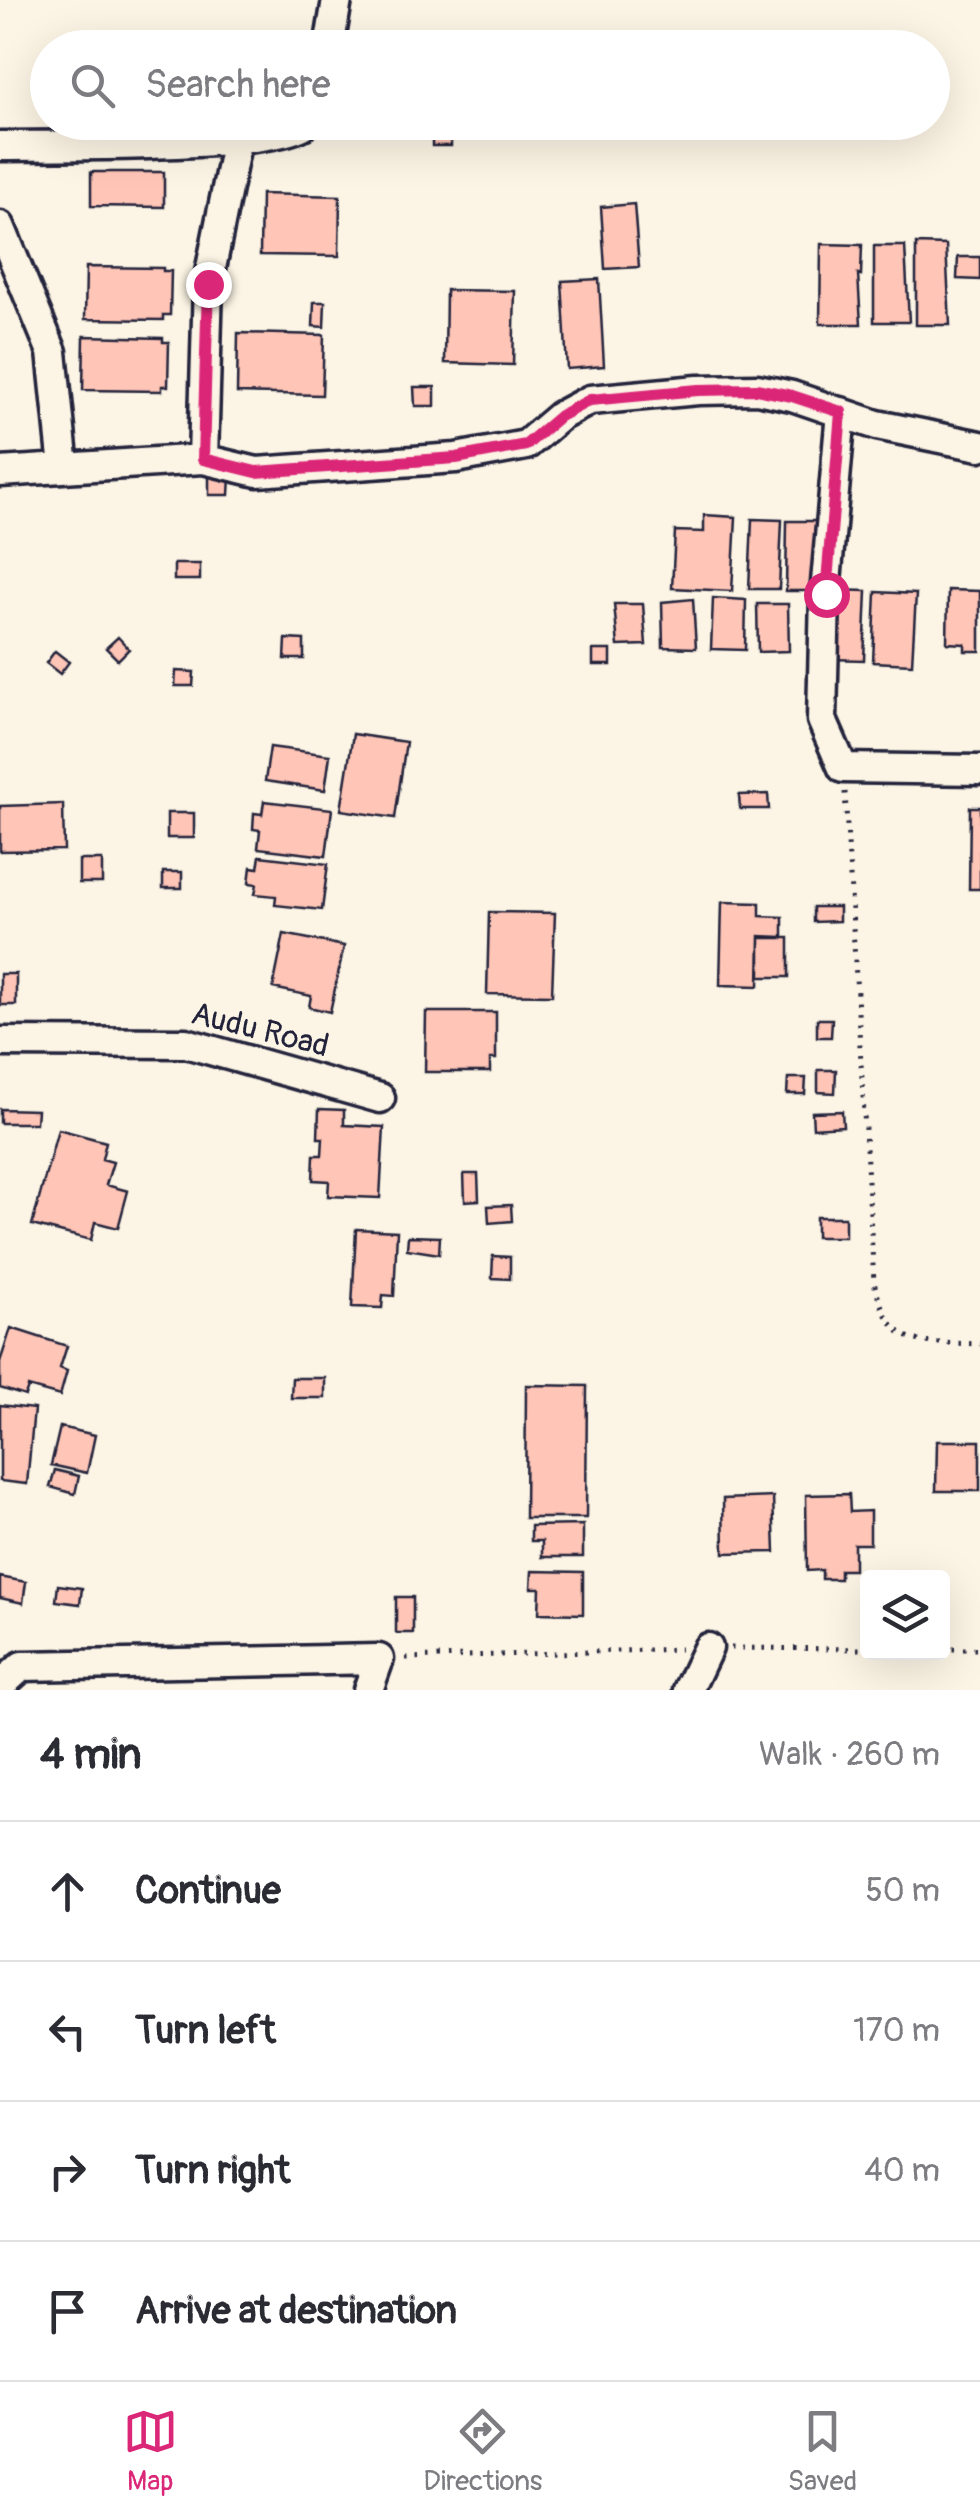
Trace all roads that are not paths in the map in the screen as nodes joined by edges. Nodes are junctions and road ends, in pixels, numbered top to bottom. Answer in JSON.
{"nodes":[{"id":1,"x":337,"y":0,"type":"edge"},
{"id":2,"x":332,"y":30,"type":"edge"},
{"id":3,"x":221,"y":140,"type":"edge"},
{"id":4,"x":237,"y":140,"type":"edge"},
{"id":5,"x":0,"y":146,"type":"edge"},
{"id":6,"x":0,"y":226,"type":"edge"},
{"id":7,"x":841,"y":412,"type":"junction"},
{"id":8,"x":980,"y":446,"type":"edge"},
{"id":9,"x":203,"y":459,"type":"junction"},
{"id":10,"x":64,"y":468,"type":"junction"},
{"id":11,"x":0,"y":472,"type":"edge"},
{"id":12,"x":980,"y":770,"type":"edge"},
{"id":13,"x":0,"y":1042,"type":"edge"},
{"id":14,"x":380,"y":1098,"type":"dead end"},
{"id":15,"x":708,"y":1648,"type":"road end"},
{"id":16,"x":0,"y":1686,"type":"edge"},
{"id":17,"x":368,"y":1690,"type":"edge"},
{"id":18,"x":688,"y":1690,"type":"edge"}],
"edges":[{"from":1,"to":2,"type":"street"},
{"from":3,"to":5,"type":"street"},
{"from":4,"to":9,"type":"street"},
{"from":6,"to":10,"type":"street"},
{"from":7,"to":8,"type":"street"},
{"from":7,"to":9,"type":"street"},
{"from":7,"to":12,"type":"street"},
{"from":9,"to":10,"type":"street"},
{"from":10,"to":11,"type":"street"},
{"from":13,"to":14,"type":"street","name":"Audu Road"},
{"from":15,"to":18,"type":"street"},
{"from":16,"to":17,"type":"street"}]}
